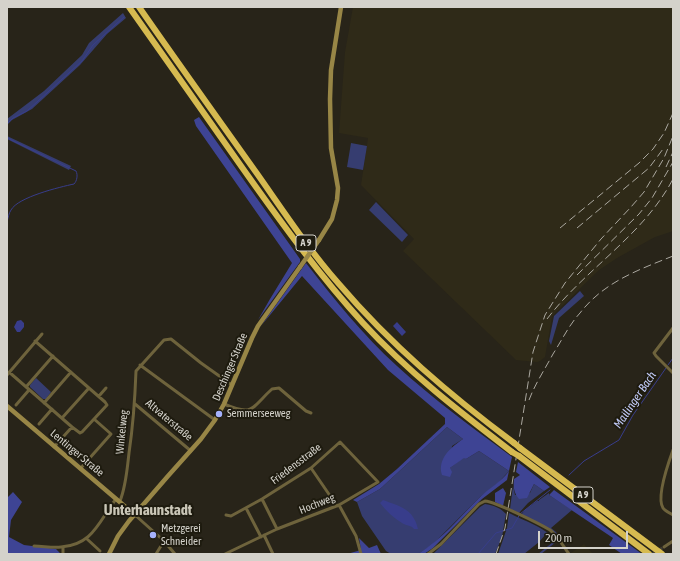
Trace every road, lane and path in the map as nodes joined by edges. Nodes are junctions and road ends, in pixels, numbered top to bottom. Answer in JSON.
{"nodes":[{"id":1,"x":129,"y":7,"type":"edge"},
{"id":2,"x":138,"y":7,"type":"edge"},
{"id":3,"x":341,"y":7,"type":"edge"},
{"id":4,"x":673,"y":328,"type":"edge"},
{"id":5,"x":42,"y":334,"type":"dead end"},
{"id":6,"x":35,"y":341,"type":"junction"},
{"id":7,"x":53,"y":356,"type":"junction"},
{"id":8,"x":140,"y":365,"type":"junction"},
{"id":9,"x":71,"y":372,"type":"junction"},
{"id":10,"x":673,"y":373,"type":"edge"},
{"id":11,"x":8,"y":374,"type":"edge"},
{"id":12,"x":232,"y":384,"type":"junction"},
{"id":13,"x":26,"y":387,"type":"junction"},
{"id":14,"x":89,"y":388,"type":"junction"},
{"id":15,"x":106,"y":388,"type":"dead end"},
{"id":16,"x":30,"y":390,"type":"junction"},
{"id":17,"x":99,"y":396,"type":"junction"},
{"id":18,"x":44,"y":403,"type":"junction"},
{"id":19,"x":135,"y":404,"type":"junction"},
{"id":20,"x":224,"y":404,"type":"junction"},
{"id":21,"x":16,"y":405,"type":"dead end"},
{"id":22,"x":7,"y":406,"type":"edge"},
{"id":23,"x":52,"y":409,"type":"junction"},
{"id":24,"x":311,"y":413,"type":"dead end"},
{"id":25,"x":62,"y":418,"type":"junction"},
{"id":26,"x":94,"y":419,"type":"junction"},
{"id":27,"x":216,"y":420,"type":"junction"},
{"id":28,"x":39,"y":424,"type":"dead end"},
{"id":29,"x":72,"y":427,"type":"junction"},
{"id":30,"x":54,"y":447,"type":"junction"},
{"id":31,"x":673,"y":450,"type":"edge"},
{"id":32,"x":191,"y":451,"type":"junction"},
{"id":33,"x":311,"y":468,"type":"junction"},
{"id":34,"x":80,"y":469,"type":"junction"},
{"id":35,"x":378,"y":482,"type":"joint"},
{"id":36,"x":262,"y":499,"type":"junction"},
{"id":37,"x":118,"y":500,"type":"junction"},
{"id":38,"x":338,"y":506,"type":"junction"},
{"id":39,"x":246,"y":508,"type":"junction"},
{"id":40,"x":135,"y":515,"type":"junction"},
{"id":41,"x":226,"y":515,"type":"dead end"},
{"id":42,"x":673,"y":515,"type":"edge"},
{"id":43,"x":277,"y":529,"type":"junction"},
{"id":44,"x":263,"y":536,"type":"junction"},
{"id":45,"x":87,"y":539,"type":"junction"},
{"id":46,"x":164,"y":541,"type":"junction"},
{"id":47,"x":673,"y":541,"type":"edge"},
{"id":48,"x":34,"y":546,"type":"dead end"},
{"id":49,"x":63,"y":547,"type":"junction"},
{"id":50,"x":664,"y":547,"type":"tunnel mouth"},
{"id":51,"x":100,"y":551,"type":"dead end"},
{"id":52,"x":63,"y":554,"type":"edge"},
{"id":53,"x":109,"y":554,"type":"edge"},
{"id":54,"x":156,"y":554,"type":"edge"},
{"id":55,"x":175,"y":554,"type":"edge"},
{"id":56,"x":224,"y":554,"type":"edge"},
{"id":57,"x":273,"y":554,"type":"edge"},
{"id":58,"x":361,"y":554,"type":"edge"},
{"id":59,"x":428,"y":554,"type":"edge"},
{"id":60,"x":569,"y":554,"type":"edge"},
{"id":61,"x":650,"y":554,"type":"edge"},
{"id":62,"x":662,"y":554,"type":"edge"}],
"edges":[{"from":1,"to":61,"type":"highway","number":"A 9","bridge":true},
{"from":2,"to":62,"type":"highway","number":"A 9","bridge":true},
{"from":3,"to":12,"type":"street","name":"Deschinger Straße","bridge":true},
{"from":4,"to":10,"type":"street"},
{"from":5,"to":6,"type":"street"},
{"from":6,"to":7,"type":"street"},
{"from":6,"to":11,"type":"street"},
{"from":7,"to":9,"type":"street"},
{"from":7,"to":13,"type":"street"},
{"from":8,"to":12,"type":"street"},
{"from":8,"to":19,"type":"street","name":"Winkelweg"},
{"from":8,"to":27,"type":"street"},
{"from":9,"to":14,"type":"street"},
{"from":9,"to":18,"type":"street"},
{"from":11,"to":13,"type":"street"},
{"from":12,"to":20,"type":"street","name":"Deschinger Straße"},
{"from":13,"to":16,"type":"street"},
{"from":14,"to":17,"type":"street"},
{"from":14,"to":25,"type":"street"},
{"from":15,"to":17,"type":"street"},
{"from":16,"to":18,"type":"street"},
{"from":16,"to":21,"type":"street"},
{"from":17,"to":26,"type":"street"},
{"from":18,"to":23,"type":"street"},
{"from":19,"to":32,"type":"street","name":"Altvaterstraße"},
{"from":19,"to":37,"type":"street","name":"Winkelweg"},
{"from":20,"to":24,"type":"street"},
{"from":20,"to":27,"type":"street","name":"Deschinger Straße"},
{"from":22,"to":30,"type":"street","name":"Lentinger Straße"},
{"from":23,"to":25,"type":"street"},
{"from":23,"to":28,"type":"street"},
{"from":25,"to":29,"type":"street"},
{"from":26,"to":29,"type":"street"},
{"from":26,"to":34,"type":"street"},
{"from":27,"to":32,"type":"street","name":"Deschinger Straße"},
{"from":29,"to":30,"type":"street"},
{"from":30,"to":34,"type":"street","name":"Lentinger Straße"},
{"from":31,"to":42,"type":"street"},
{"from":32,"to":40,"type":"street","name":"Deschinger Straße"},
{"from":33,"to":35,"type":"street","name":"Friedensstraße"},
{"from":33,"to":36,"type":"street","name":"Friedensstraße"},
{"from":33,"to":38,"type":"street"},
{"from":34,"to":37,"type":"street","name":"Lentinger Straße"},
{"from":35,"to":38,"type":"street","name":"Hochweg"},
{"from":36,"to":39,"type":"street","name":"Friedensstraße"},
{"from":36,"to":43,"type":"street"},
{"from":37,"to":40,"type":"street","name":"Lentinger Straße"},
{"from":37,"to":45,"type":"street","name":"Winkelweg"},
{"from":38,"to":43,"type":"street","name":"Hochweg"},
{"from":38,"to":58,"type":"street"},
{"from":39,"to":41,"type":"street","name":"Friedensstraße"},
{"from":39,"to":44,"type":"street"},
{"from":40,"to":46,"type":"street"},
{"from":40,"to":53,"type":"street","name":"Deschinger Straße"},
{"from":43,"to":44,"type":"street","name":"Hochweg"},
{"from":44,"to":56,"type":"street","name":"Hochweg"},
{"from":44,"to":57,"type":"street"},
{"from":45,"to":49,"type":"street"},
{"from":45,"to":51,"type":"street"},
{"from":46,"to":54,"type":"street"},
{"from":46,"to":55,"type":"street"},
{"from":47,"to":50,"type":"street"},
{"from":48,"to":49,"type":"street"},
{"from":49,"to":52,"type":"street"},
{"from":59,"to":60,"type":"street"}]}
